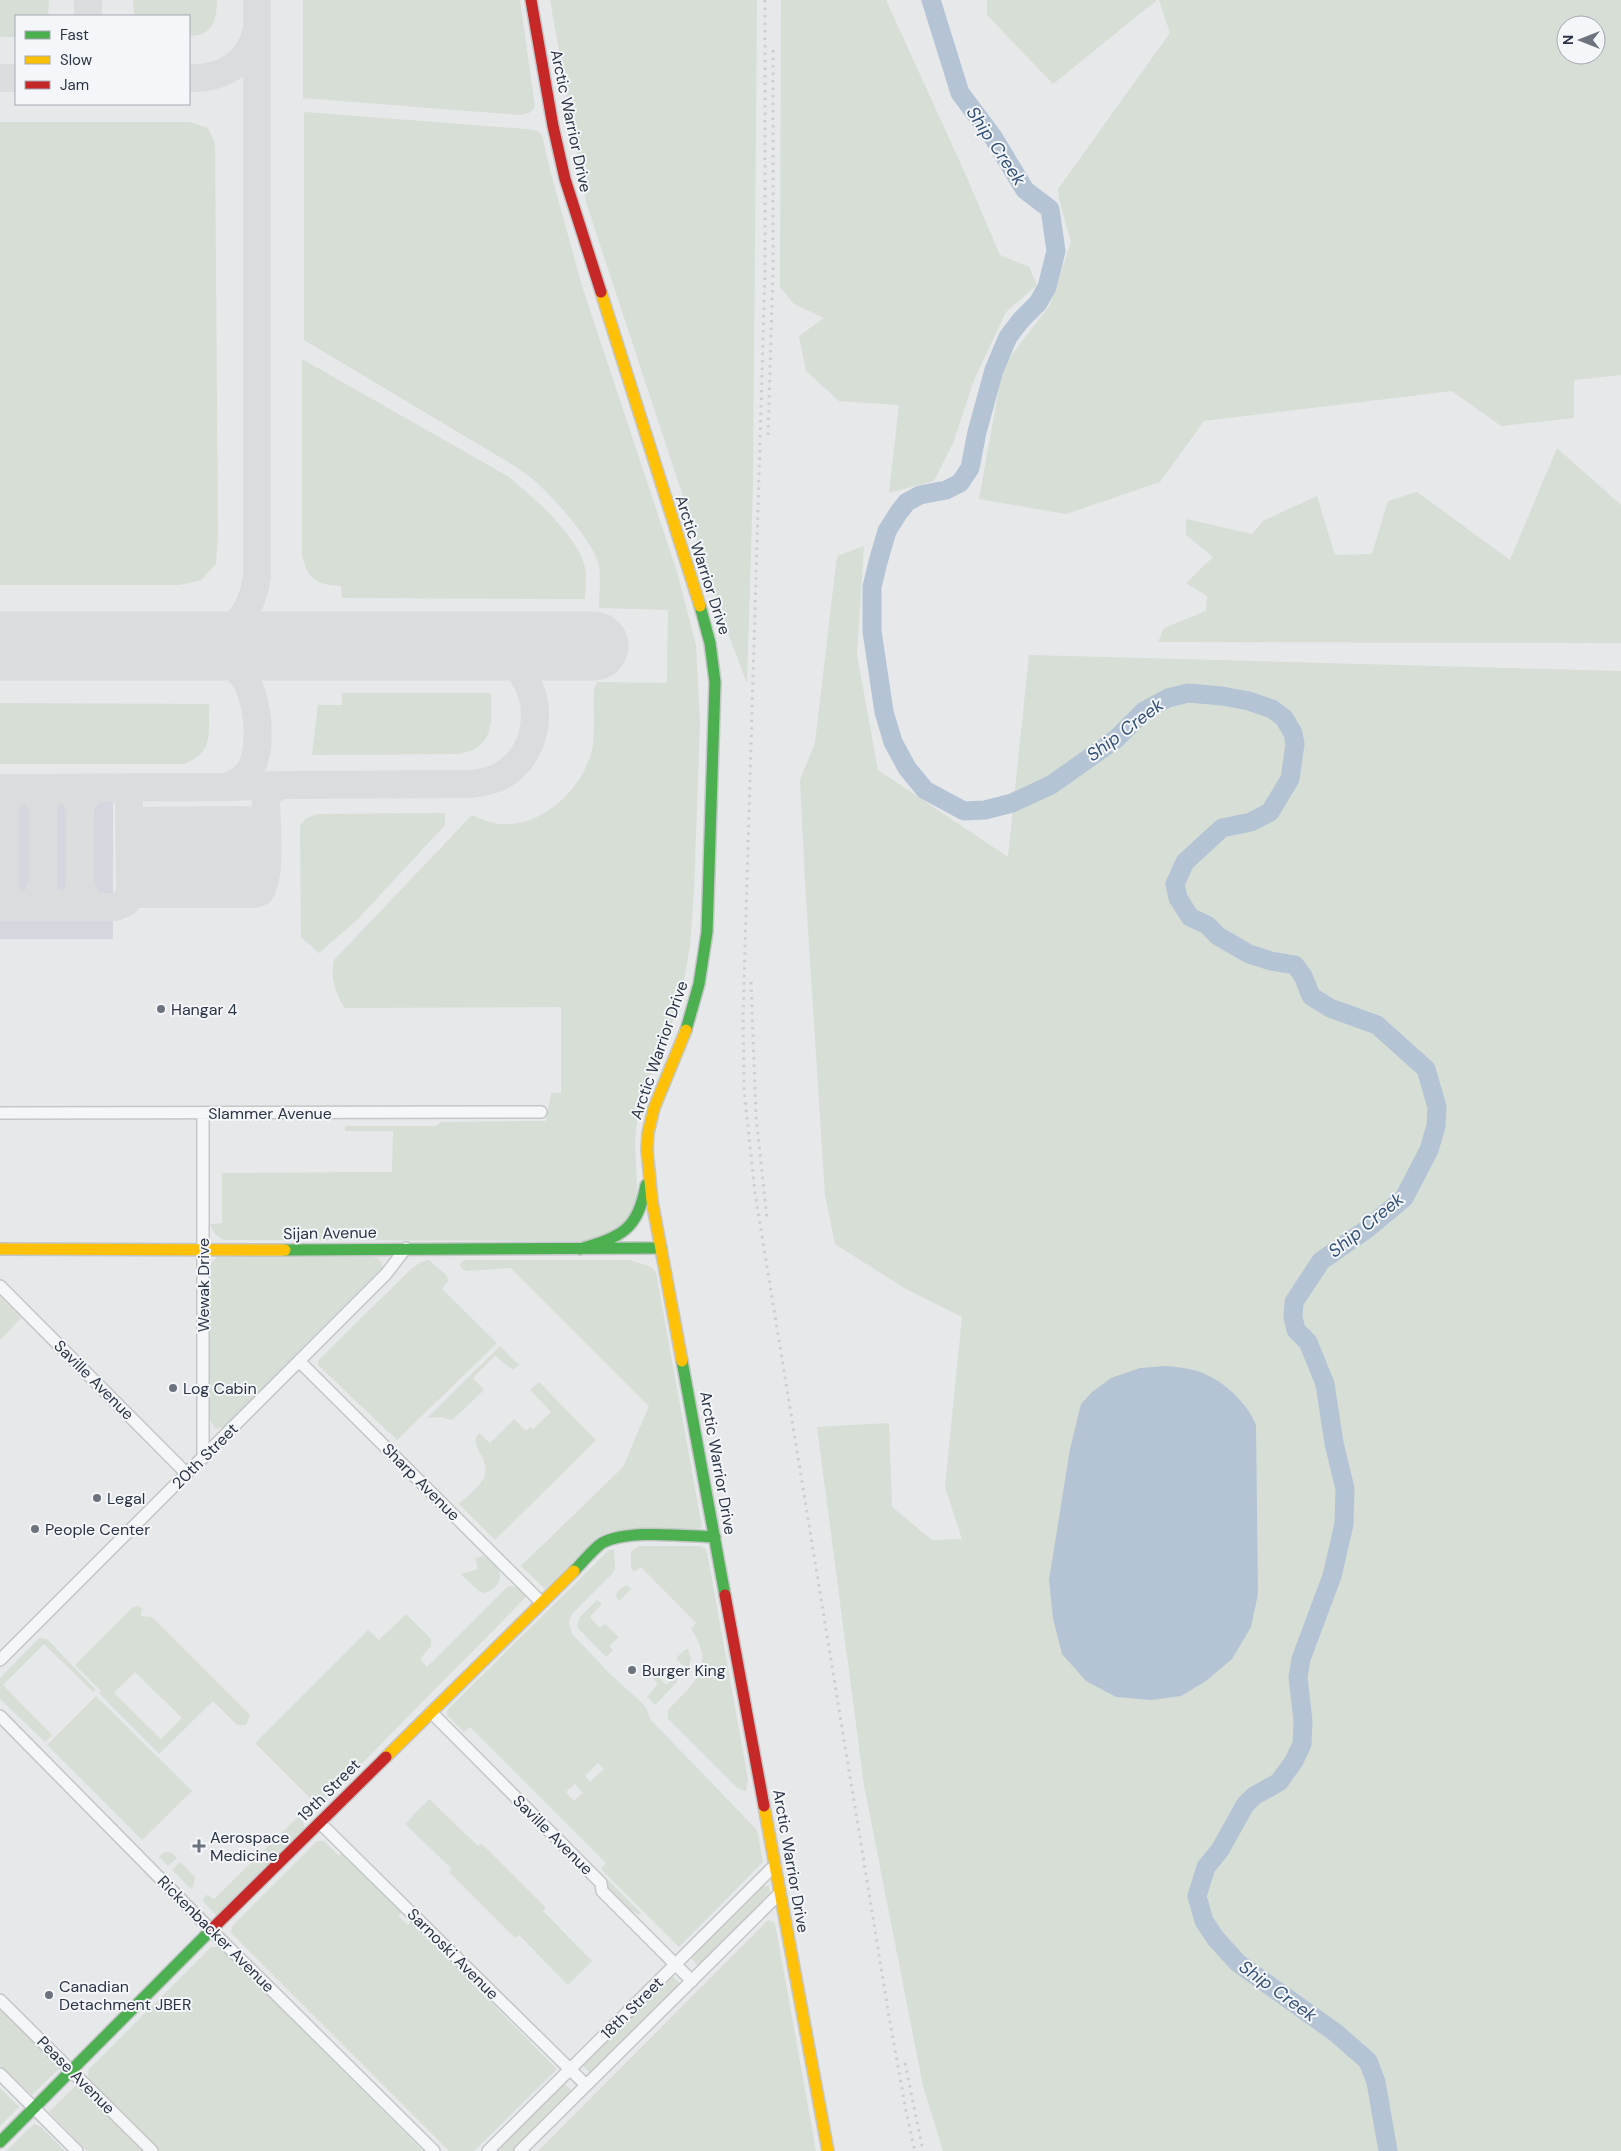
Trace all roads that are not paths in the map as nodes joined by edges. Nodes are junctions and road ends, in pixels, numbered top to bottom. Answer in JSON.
{"nodes":[{"id":1,"x":531,"y":0,"type":"edge"},
{"id":2,"x":541,"y":1112,"type":"dead end"},
{"id":3,"x":0,"y":1113,"type":"edge"},
{"id":4,"x":203,"y":1113,"type":"junction"},
{"id":5,"x":648,"y":1166,"type":"junction"},
{"id":6,"x":406,"y":1248,"type":"junction"},
{"id":7,"x":661,"y":1248,"type":"junction"},
{"id":8,"x":0,"y":1249,"type":"edge"},
{"id":9,"x":580,"y":1249,"type":"junction"},
{"id":10,"x":203,"y":1251,"type":"junction"},
{"id":11,"x":0,"y":1286,"type":"edge"},
{"id":12,"x":300,"y":1362,"type":"junction"},
{"id":13,"x":203,"y":1458,"type":"junction"},
{"id":14,"x":187,"y":1474,"type":"junction"},
{"id":15,"x":715,"y":1537,"type":"junction"},
{"id":16,"x":541,"y":1602,"type":"junction"},
{"id":17,"x":0,"y":1660,"type":"edge"},
{"id":18,"x":431,"y":1712,"type":"junction"},
{"id":19,"x":0,"y":1716,"type":"edge"},
{"id":20,"x":320,"y":1823,"type":"junction"},
{"id":21,"x":775,"y":1865,"type":"junction"},
{"id":22,"x":780,"y":1893,"type":"junction"},
{"id":23,"x":211,"y":1930,"type":"junction"},
{"id":24,"x":675,"y":1965,"type":"junction"},
{"id":25,"x":692,"y":1981,"type":"junction"},
{"id":26,"x":0,"y":2000,"type":"edge"},
{"id":27,"x":570,"y":2069,"type":"junction"},
{"id":28,"x":73,"y":2071,"type":"junction"},
{"id":29,"x":0,"y":2074,"type":"edge"},
{"id":30,"x":586,"y":2085,"type":"junction"},
{"id":31,"x":34,"y":2108,"type":"junction"},
{"id":32,"x":0,"y":2142,"type":"edge"},
{"id":33,"x":77,"y":2151,"type":"edge"},
{"id":34,"x":152,"y":2151,"type":"edge"},
{"id":35,"x":434,"y":2151,"type":"edge"},
{"id":36,"x":488,"y":2151,"type":"edge"},
{"id":37,"x":520,"y":2151,"type":"edge"},
{"id":38,"x":828,"y":2151,"type":"edge"}],
"edges":[{"from":1,"to":5,"type":"main road","name":"Arctic Warrior Drive"},
{"from":2,"to":4,"type":"street","name":"Slammer Avenue"},
{"from":3,"to":4,"type":"street","name":"Slammer Avenue"},
{"from":4,"to":10,"type":"street","name":"Wewak Drive"},
{"from":5,"to":7,"type":"main road","name":"Arctic Warrior Drive"},
{"from":5,"to":9,"type":"main road"},
{"from":6,"to":9,"type":"main road","name":"Sijan Avenue"},
{"from":6,"to":10,"type":"main road","name":"Sijan Avenue"},
{"from":6,"to":12,"type":"street","name":"20th Street"},
{"from":7,"to":9,"type":"main road","name":"Sijan Avenue"},
{"from":7,"to":15,"type":"main road","name":"Arctic Warrior Drive"},
{"from":8,"to":10,"type":"main road","name":"Sijan Avenue"},
{"from":10,"to":13,"type":"street","name":"Wewak Drive"},
{"from":11,"to":14,"type":"street","name":"Saville Avenue"},
{"from":12,"to":13,"type":"street","name":"20th Street"},
{"from":12,"to":16,"type":"street","name":"Sharp Avenue"},
{"from":13,"to":14,"type":"street","name":"20th Street"},
{"from":14,"to":17,"type":"street","name":"20th Street"},
{"from":15,"to":16,"type":"main road","name":"19th Street"},
{"from":15,"to":21,"type":"main road","name":"Arctic Warrior Drive"},
{"from":16,"to":18,"type":"main road","name":"19th Street"},
{"from":18,"to":20,"type":"main road","name":"19th Street"},
{"from":18,"to":24,"type":"street","name":"Saville Avenue"},
{"from":19,"to":23,"type":"street","name":"Rickenbacker Avenue"},
{"from":20,"to":23,"type":"main road","name":"19th Street"},
{"from":20,"to":27,"type":"street","name":"Sarnoski Avenue"},
{"from":21,"to":22,"type":"main road","name":"Arctic Warrior Drive"},
{"from":21,"to":24,"type":"street","name":"18th Street"},
{"from":22,"to":25,"type":"street","name":"18th Street"},
{"from":22,"to":38,"type":"main road","name":"Arctic Warrior Drive"},
{"from":23,"to":28,"type":"main road","name":"19th Street"},
{"from":23,"to":35,"type":"street","name":"Rickenbacker Avenue"},
{"from":24,"to":25,"type":"street","name":"Saville Avenue"},
{"from":24,"to":27,"type":"street","name":"18th Street"},
{"from":25,"to":30,"type":"street","name":"18th Street"},
{"from":26,"to":28,"type":"street","name":"Pease Avenue"},
{"from":27,"to":30,"type":"street","name":"Sarnoski Avenue"},
{"from":27,"to":36,"type":"street","name":"18th Street"},
{"from":28,"to":31,"type":"main road","name":"19th Street"},
{"from":28,"to":34,"type":"street","name":"Pease Avenue"},
{"from":29,"to":31,"type":"street"},
{"from":30,"to":37,"type":"street","name":"18th Street"},
{"from":31,"to":32,"type":"main road","name":"19th Street"},
{"from":31,"to":33,"type":"street"}]}
